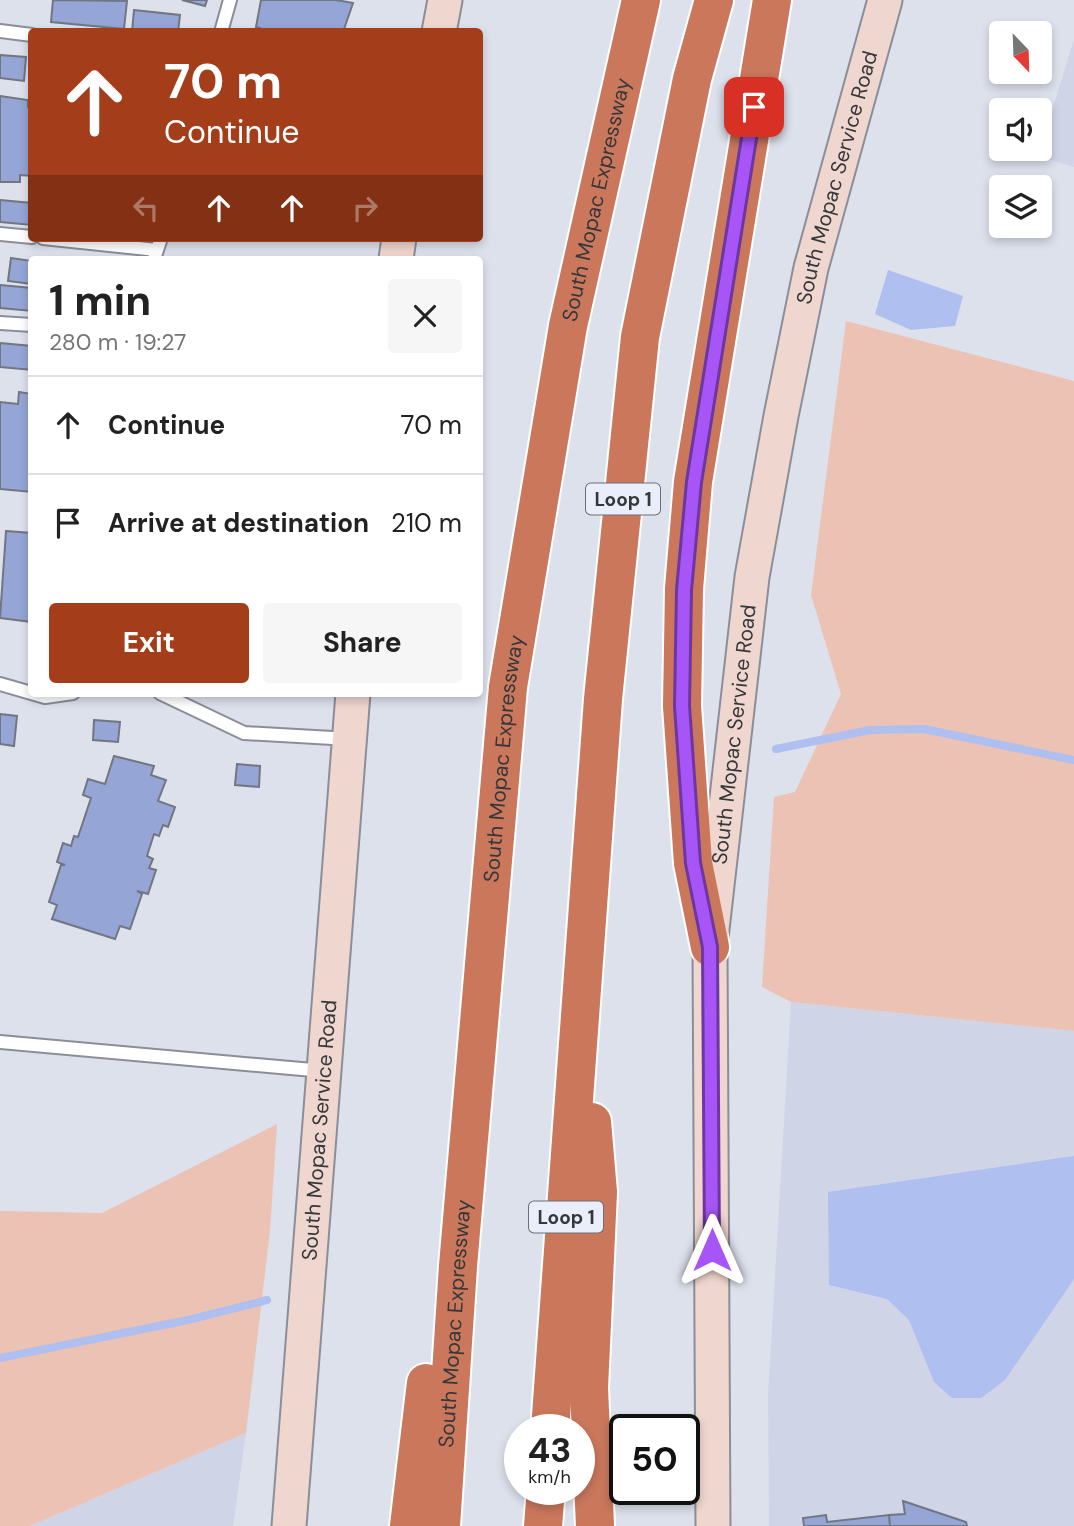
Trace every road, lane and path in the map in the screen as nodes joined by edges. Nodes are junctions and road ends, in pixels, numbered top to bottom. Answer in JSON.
{"nodes":[{"id":1,"x":230,"y":0,"type":"edge"},
{"id":2,"x":445,"y":0,"type":"edge"},
{"id":3,"x":641,"y":0,"type":"edge"},
{"id":4,"x":714,"y":0,"type":"edge"},
{"id":5,"x":772,"y":0,"type":"edge"},
{"id":6,"x":885,"y":0,"type":"edge"},
{"id":7,"x":222,"y":28,"type":"edge"},
{"id":8,"x":440,"y":28,"type":"edge"},
{"id":9,"x":0,"y":31,"type":"edge"},
{"id":10,"x":28,"y":34,"type":"edge"},
{"id":11,"x":0,"y":233,"type":"edge"},
{"id":12,"x":28,"y":236,"type":"edge"},
{"id":13,"x":85,"y":242,"type":"edge"},
{"id":14,"x":158,"y":249,"type":"edge"},
{"id":15,"x":0,"y":323,"type":"edge"},
{"id":16,"x":28,"y":325,"type":"edge"},
{"id":17,"x":0,"y":684,"type":"edge"},
{"id":18,"x":28,"y":692,"type":"edge"},
{"id":19,"x":168,"y":697,"type":"edge"},
{"id":20,"x":354,"y":697,"type":"edge"},
{"id":21,"x":350,"y":739,"type":"junction"},
{"id":22,"x":710,"y":947,"type":"junction"},
{"id":23,"x":581,"y":1005,"type":"junction"},
{"id":24,"x":0,"y":1042,"type":"edge"},
{"id":25,"x":324,"y":1072,"type":"junction"},
{"id":26,"x":458,"y":1266,"type":"junction"},
{"id":27,"x":551,"y":1414,"type":"edge"},
{"id":28,"x":545,"y":1505,"type":"edge"},
{"id":29,"x":289,"y":1526,"type":"edge"},
{"id":30,"x":409,"y":1526,"type":"edge"},
{"id":31,"x":441,"y":1526,"type":"edge"},
{"id":32,"x":543,"y":1526,"type":"edge"},
{"id":33,"x":595,"y":1526,"type":"edge"},
{"id":34,"x":713,"y":1526,"type":"edge"}],
"edges":[{"from":1,"to":7,"type":"lane"},
{"from":2,"to":8,"type":"main road"},
{"from":3,"to":26,"type":"highway","name":"South Mopac Expressway"},
{"from":4,"to":23,"type":"highway","number":"Loop 1"},
{"from":5,"to":22,"type":"highway"},
{"from":6,"to":22,"type":"main road","name":"South Mopac Service Road"},
{"from":9,"to":10,"type":"lane"},
{"from":11,"to":12,"type":"lane"},
{"from":13,"to":14,"type":"lane"},
{"from":15,"to":16,"type":"lane"},
{"from":17,"to":18,"type":"lane"},
{"from":19,"to":21,"type":"lane"},
{"from":20,"to":21,"type":"main road","name":"South Mopac Service Road"},
{"from":21,"to":25,"type":"main road","name":"South Mopac Service Road"},
{"from":22,"to":34,"type":"main road","name":"South Mopac Service Road"},
{"from":23,"to":27,"type":"highway","number":"Loop 1"},
{"from":23,"to":33,"type":"highway"},
{"from":24,"to":25,"type":"lane"},
{"from":25,"to":29,"type":"main road","name":"South Mopac Service Road"},
{"from":26,"to":30,"type":"highway"},
{"from":26,"to":31,"type":"highway","name":"South Mopac Expressway"},
{"from":28,"to":32,"type":"highway"}]}
